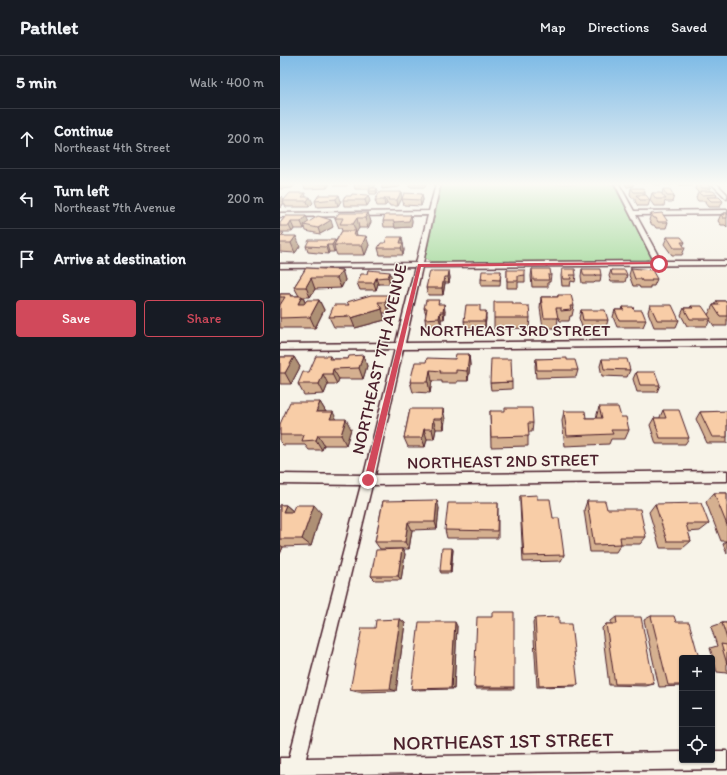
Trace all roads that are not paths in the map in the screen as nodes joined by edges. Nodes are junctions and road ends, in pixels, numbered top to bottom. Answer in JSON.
{"nodes":[{"id":1,"x":430,"y":218,"type":"edge"},
{"id":2,"x":635,"y":218,"type":"edge"},
{"id":3,"x":727,"y":263,"type":"edge"},
{"id":4,"x":659,"y":264,"type":"junction"},
{"id":5,"x":419,"y":265,"type":"junction"},
{"id":6,"x":280,"y":266,"type":"edge"},
{"id":7,"x":727,"y":343,"type":"edge"},
{"id":8,"x":400,"y":346,"type":"junction"},
{"id":9,"x":280,"y":347,"type":"edge"},
{"id":10,"x":727,"y":476,"type":"edge"},
{"id":11,"x":280,"y":479,"type":"edge"},
{"id":12,"x":368,"y":480,"type":"junction"},
{"id":13,"x":727,"y":760,"type":"edge"},
{"id":14,"x":289,"y":769,"type":"edge"}],
"edges":[{"from":1,"to":5,"type":"street","name":"NORTHEAST 7TH AVENUE"},
{"from":2,"to":4,"type":"street"},
{"from":3,"to":4,"type":"street"},
{"from":4,"to":5,"type":"street"},
{"from":5,"to":6,"type":"street"},
{"from":5,"to":8,"type":"street","name":"NORTHEAST 7TH AVENUE"},
{"from":7,"to":8,"type":"street","name":"NORTHEAST 3RD STREET"},
{"from":8,"to":9,"type":"street","name":"NORTHEAST 3RD STREET"},
{"from":8,"to":12,"type":"street","name":"NORTHEAST 7TH AVENUE"},
{"from":10,"to":12,"type":"street","name":"NORTHEAST 2ND STREET"},
{"from":11,"to":12,"type":"street","name":"NORTHEAST 2ND STREET"},
{"from":12,"to":14,"type":"street","name":"NORTHEAST 7TH AVENUE"},
{"from":13,"to":14,"type":"street","name":"NORTHEAST 1ST STREET"}]}
